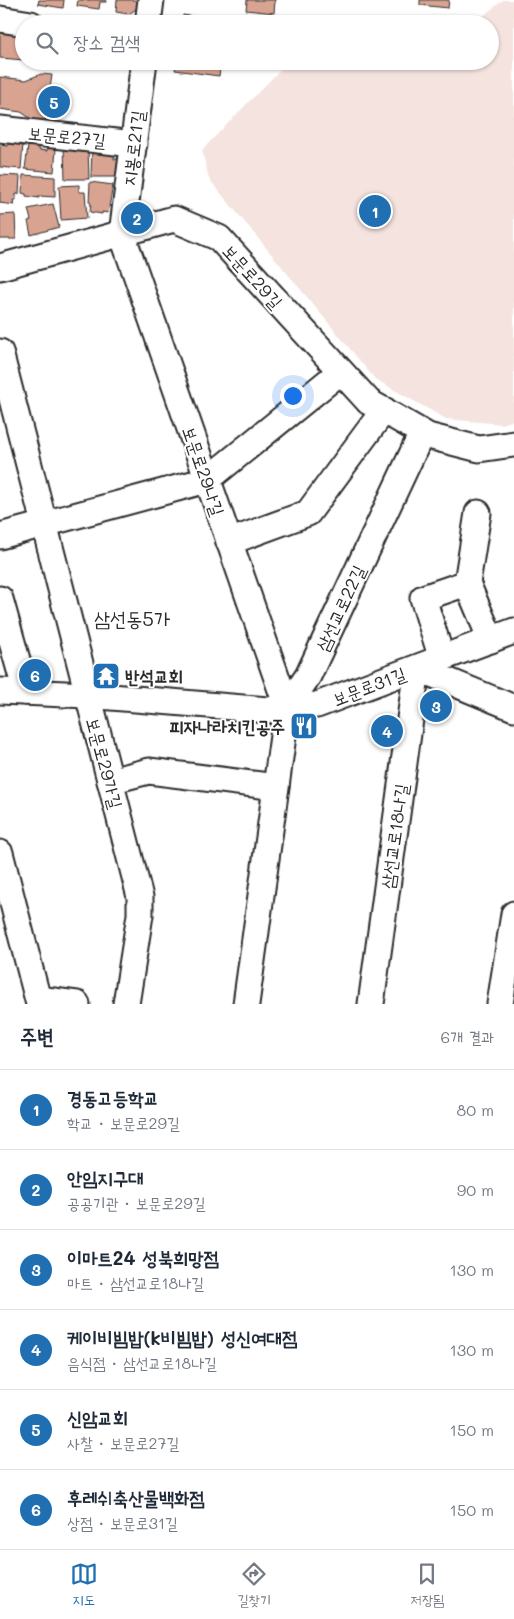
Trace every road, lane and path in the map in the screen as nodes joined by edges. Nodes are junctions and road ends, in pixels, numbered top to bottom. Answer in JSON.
{"nodes":[{"id":1,"x":151,"y":0,"type":"edge"},
{"id":2,"x":149,"y":15,"type":"edge"},
{"id":3,"x":0,"y":19,"type":"edge"},
{"id":4,"x":15,"y":21,"type":"edge"},
{"id":5,"x":143,"y":70,"type":"edge"},
{"id":6,"x":0,"y":129,"type":"edge"},
{"id":7,"x":134,"y":144,"type":"junction"},
{"id":8,"x":122,"y":234,"type":"junction"},
{"id":9,"x":0,"y":267,"type":"edge"},
{"id":10,"x":0,"y":352,"type":"edge"},
{"id":11,"x":340,"y":372,"type":"junction"},
{"id":12,"x":384,"y":410,"type":"junction"},
{"id":13,"x":422,"y":433,"type":"junction"},
{"id":14,"x":514,"y":444,"type":"edge"},
{"id":15,"x":207,"y":480,"type":"junction"},
{"id":16,"x":478,"y":513,"type":"dead end"},
{"id":17,"x":43,"y":524,"type":"junction"},
{"id":18,"x":0,"y":536,"type":"edge"},
{"id":19,"x":229,"y":542,"type":"junction"},
{"id":20,"x":467,"y":583,"type":"junction"},
{"id":21,"x":0,"y":599,"type":"edge"},
{"id":22,"x":514,"y":631,"type":"edge"},
{"id":23,"x":490,"y":640,"type":"junction"},
{"id":24,"x":442,"y":659,"type":"junction"},
{"id":25,"x":417,"y":668,"type":"junction"},
{"id":26,"x":0,"y":691,"type":"edge"},
{"id":27,"x":26,"y":692,"type":"junction"},
{"id":28,"x":87,"y":695,"type":"junction"},
{"id":29,"x":287,"y":707,"type":"junction"},
{"id":30,"x":514,"y":708,"type":"edge"},
{"id":31,"x":110,"y":781,"type":"junction"},
{"id":32,"x":276,"y":787,"type":"junction"},
{"id":33,"x":0,"y":853,"type":"edge"},
{"id":34,"x":514,"y":914,"type":"edge"},
{"id":35,"x":38,"y":1002,"type":"edge"},
{"id":36,"x":77,"y":1004,"type":"edge"},
{"id":37,"x":126,"y":1004,"type":"edge"},
{"id":38,"x":246,"y":1004,"type":"edge"},
{"id":39,"x":371,"y":1004,"type":"edge"},
{"id":40,"x":500,"y":1004,"type":"edge"}],
"edges":[{"from":1,"to":2,"type":"street"},
{"from":3,"to":4,"type":"street"},
{"from":5,"to":7,"type":"street","name":"지봉로21길"},
{"from":6,"to":7,"type":"street","name":"보문로27길"},
{"from":7,"to":8,"type":"street","name":"지봉로21길"},
{"from":8,"to":9,"type":"street","name":"보문로29길"},
{"from":8,"to":11,"type":"street","name":"보문로29길"},
{"from":8,"to":15,"type":"street","name":"보문로29나길"},
{"from":10,"to":17,"type":"street","name":"보문로29가길"},
{"from":11,"to":12,"type":"street","name":"보문로29길"},
{"from":11,"to":15,"type":"street"},
{"from":12,"to":13,"type":"street","name":"보문로29길"},
{"from":12,"to":19,"type":"street"},
{"from":13,"to":14,"type":"street","name":"보문로29길"},
{"from":13,"to":29,"type":"street","name":"삼선교로22길"},
{"from":15,"to":17,"type":"street"},
{"from":15,"to":19,"type":"street","name":"보문로29나길"},
{"from":16,"to":20,"type":"street"},
{"from":17,"to":18,"type":"street"},
{"from":17,"to":28,"type":"street","name":"보문로29가길"},
{"from":19,"to":29,"type":"street","name":"보문로29나길"},
{"from":20,"to":23,"type":"street"},
{"from":20,"to":24,"type":"street"},
{"from":21,"to":27,"type":"street"},
{"from":22,"to":23,"type":"street","name":"보문로31길"},
{"from":23,"to":24,"type":"street","name":"보문로31길"},
{"from":24,"to":25,"type":"street","name":"보문로31길"},
{"from":25,"to":29,"type":"street","name":"보문로31길"},
{"from":25,"to":30,"type":"street"},
{"from":25,"to":39,"type":"street","name":"삼선교로18나길"},
{"from":26,"to":27,"type":"street","name":"보문로31길"},
{"from":27,"to":28,"type":"street","name":"보문로31길"},
{"from":28,"to":29,"type":"street","name":"보문로31길"},
{"from":28,"to":31,"type":"street","name":"보문로29가길"},
{"from":29,"to":32,"type":"street","name":"삼선교로22길"},
{"from":31,"to":32,"type":"street"},
{"from":31,"to":37,"type":"street","name":"보문로29가길"},
{"from":32,"to":38,"type":"street","name":"삼선교로22길"},
{"from":33,"to":35,"type":"street"},
{"from":34,"to":40,"type":"street"},
{"from":35,"to":36,"type":"street"}]}
